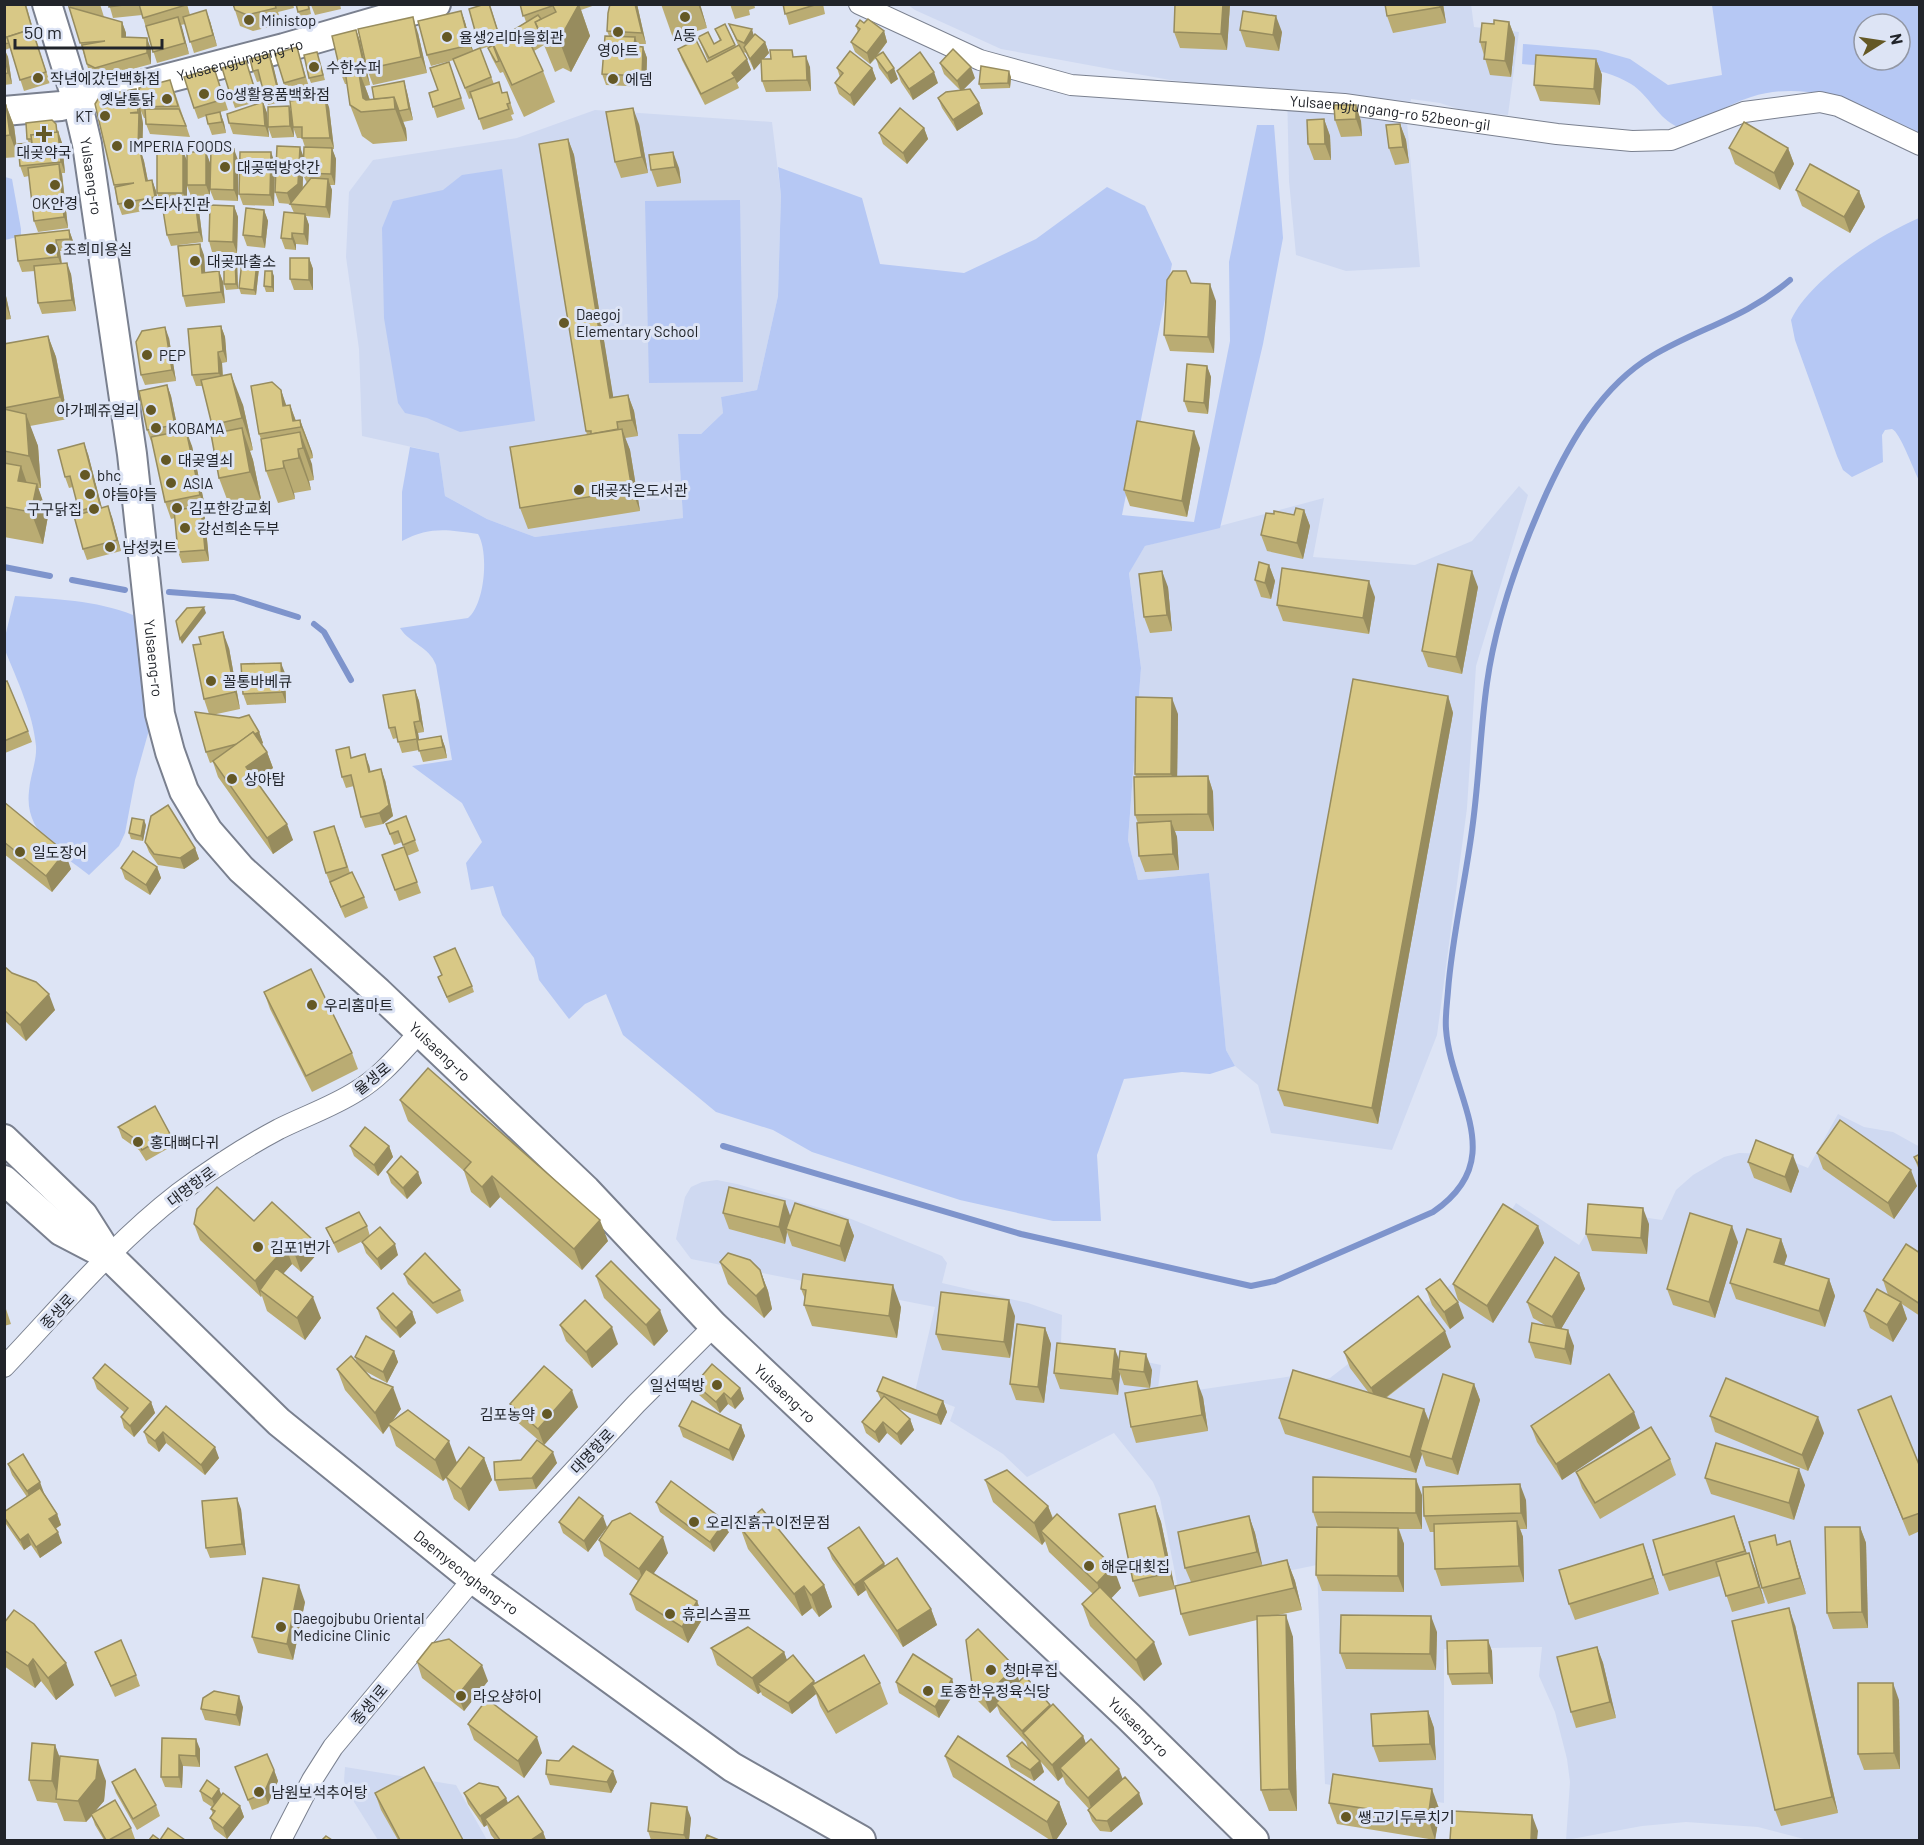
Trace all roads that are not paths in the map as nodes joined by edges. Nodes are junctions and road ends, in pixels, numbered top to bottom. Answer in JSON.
{"nodes":[{"id":1,"x":47,"y":4,"type":"edge"},
{"id":2,"x":436,"y":4,"type":"edge"},
{"id":3,"x":860,"y":4,"type":"edge"},
{"id":4,"x":77,"y":100,"type":"junction"},
{"id":5,"x":4,"y":111,"type":"edge"},
{"id":6,"x":1920,"y":145,"type":"edge"},
{"id":7,"x":420,"y":1032,"type":"junction"},
{"id":8,"x":316,"y":1114,"type":"joint"},
{"id":9,"x":4,"y":1138,"type":"edge"},
{"id":10,"x":4,"y":1180,"type":"edge"},
{"id":11,"x":109,"y":1256,"type":"junction"},
{"id":12,"x":714,"y":1326,"type":"junction"},
{"id":13,"x":4,"y":1367,"type":"edge"},
{"id":14,"x":473,"y":1580,"type":"junction"},
{"id":15,"x":280,"y":1840,"type":"edge"},
{"id":16,"x":861,"y":1840,"type":"edge"},
{"id":17,"x":1254,"y":1840,"type":"edge"}],
"edges":[{"from":1,"to":4,"type":"street","name":"Yulsaeng-ro"},
{"from":2,"to":4,"type":"street","name":"Yulsaengjungang-ro"},
{"from":3,"to":6,"type":"street","name":"Yulsaengjungang-ro 52beon-gil"},
{"from":4,"to":5,"type":"street","name":"Yulsaengjungang-ro"},
{"from":4,"to":7,"type":"street","name":"Yulsaeng-ro"},
{"from":7,"to":8,"type":"street","name":"율생로"},
{"from":7,"to":12,"type":"street","name":"Yulsaeng-ro"},
{"from":8,"to":11,"type":"street","name":"대명항로"},
{"from":9,"to":11,"type":"street","name":"Daemyeonghang-ro"},
{"from":10,"to":11,"type":"street","name":"Daemyeonghang-ro"},
{"from":11,"to":13,"type":"street","name":"종생로"},
{"from":11,"to":14,"type":"street","name":"Daemyeonghang-ro"},
{"from":12,"to":14,"type":"street","name":"대명항로"},
{"from":12,"to":17,"type":"street","name":"Yulsaeng-ro"},
{"from":14,"to":15,"type":"street","name":"종생1로"},
{"from":14,"to":16,"type":"street","name":"Daemyeonghang-ro"}]}
